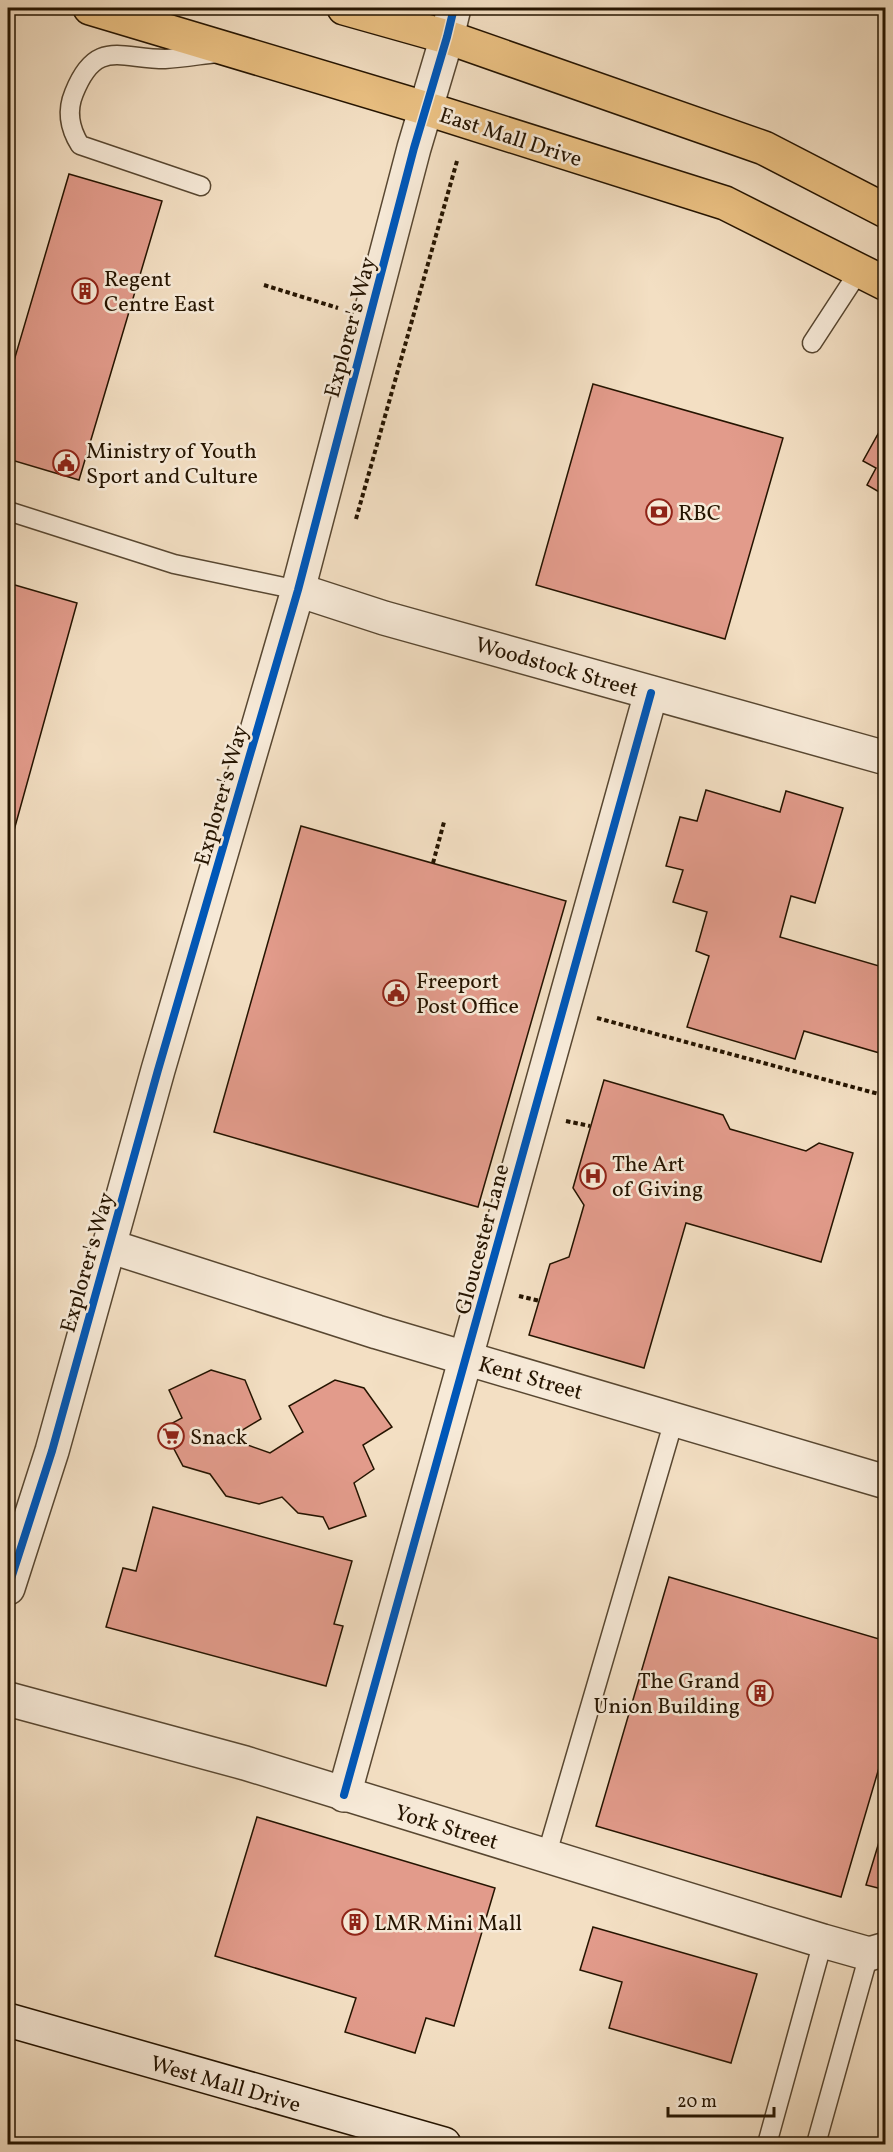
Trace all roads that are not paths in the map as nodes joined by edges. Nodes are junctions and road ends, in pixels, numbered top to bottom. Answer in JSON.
{"nodes":[{"id":1,"x":90,"y":8,"type":"edge"},
{"id":2,"x":344,"y":8,"type":"edge"},
{"id":3,"x":451,"y":22,"type":"edge"},
{"id":4,"x":233,"y":51,"type":"junction"},
{"id":5,"x":426,"y":109,"type":"junction"},
{"id":6,"x":201,"y":186,"type":"dead end"},
{"id":7,"x":885,"y":211,"type":"edge"},
{"id":8,"x":872,"y":278,"type":"edge"},
{"id":9,"x":812,"y":343,"type":"dead end"},
{"id":10,"x":8,"y":511,"type":"edge"},
{"id":11,"x":298,"y":590,"type":"junction"},
{"id":12,"x":651,"y":693,"type":"junction"},
{"id":13,"x":885,"y":758,"type":"edge"},
{"id":14,"x":109,"y":1246,"type":"junction"},
{"id":15,"x":467,"y":1359,"type":"junction"},
{"id":16,"x":674,"y":1420,"type":"junction"},
{"id":17,"x":885,"y":1482,"type":"edge"},
{"id":18,"x":9,"y":1580,"type":"edge"},
{"id":19,"x":8,"y":1699,"type":"edge"},
{"id":20,"x":344,"y":1795,"type":"junction"},
{"id":21,"x":546,"y":1857,"type":"junction"},
{"id":22,"x":823,"y":1941,"type":"junction"},
{"id":23,"x":877,"y":1951,"type":"edge"},
{"id":24,"x":8,"y":2020,"type":"edge"},
{"id":25,"x":769,"y":2144,"type":"edge"},
{"id":26,"x":444,"y":2145,"type":"edge"},
{"id":27,"x":816,"y":2145,"type":"edge"}],
"edges":[{"from":1,"to":4,"type":"main road","name":"East Mall Drive"},
{"from":2,"to":3,"type":"main road"},
{"from":3,"to":5,"type":"street","name":"Explorer's Way"},
{"from":3,"to":7,"type":"main road"},
{"from":4,"to":5,"type":"main road","name":"East Mall Drive"},
{"from":4,"to":6,"type":"lane"},
{"from":5,"to":8,"type":"main road","name":"East Mall Drive"},
{"from":5,"to":11,"type":"street","name":"Explorer's Way"},
{"from":8,"to":9,"type":"lane"},
{"from":10,"to":11,"type":"lane"},
{"from":11,"to":12,"type":"street","name":"Woodstock Street"},
{"from":11,"to":14,"type":"street","name":"Explorer's Way"},
{"from":12,"to":13,"type":"street","name":"Woodstock Street"},
{"from":12,"to":15,"type":"street","name":"Gloucester Lane"},
{"from":14,"to":15,"type":"street","name":"Kent Street"},
{"from":14,"to":18,"type":"street","name":"Explorer's Way"},
{"from":15,"to":16,"type":"street","name":"Kent Street"},
{"from":15,"to":20,"type":"street","name":"Gloucester Lane"},
{"from":16,"to":17,"type":"street","name":"Kent Street"},
{"from":16,"to":21,"type":"lane"},
{"from":19,"to":20,"type":"street","name":"York Street"},
{"from":20,"to":21,"type":"street","name":"York Street"},
{"from":21,"to":22,"type":"street","name":"York Street"},
{"from":22,"to":23,"type":"street","name":"York Street"},
{"from":22,"to":25,"type":"lane"},
{"from":23,"to":27,"type":"lane"},
{"from":24,"to":26,"type":"street","name":"West Mall Drive"}]}
